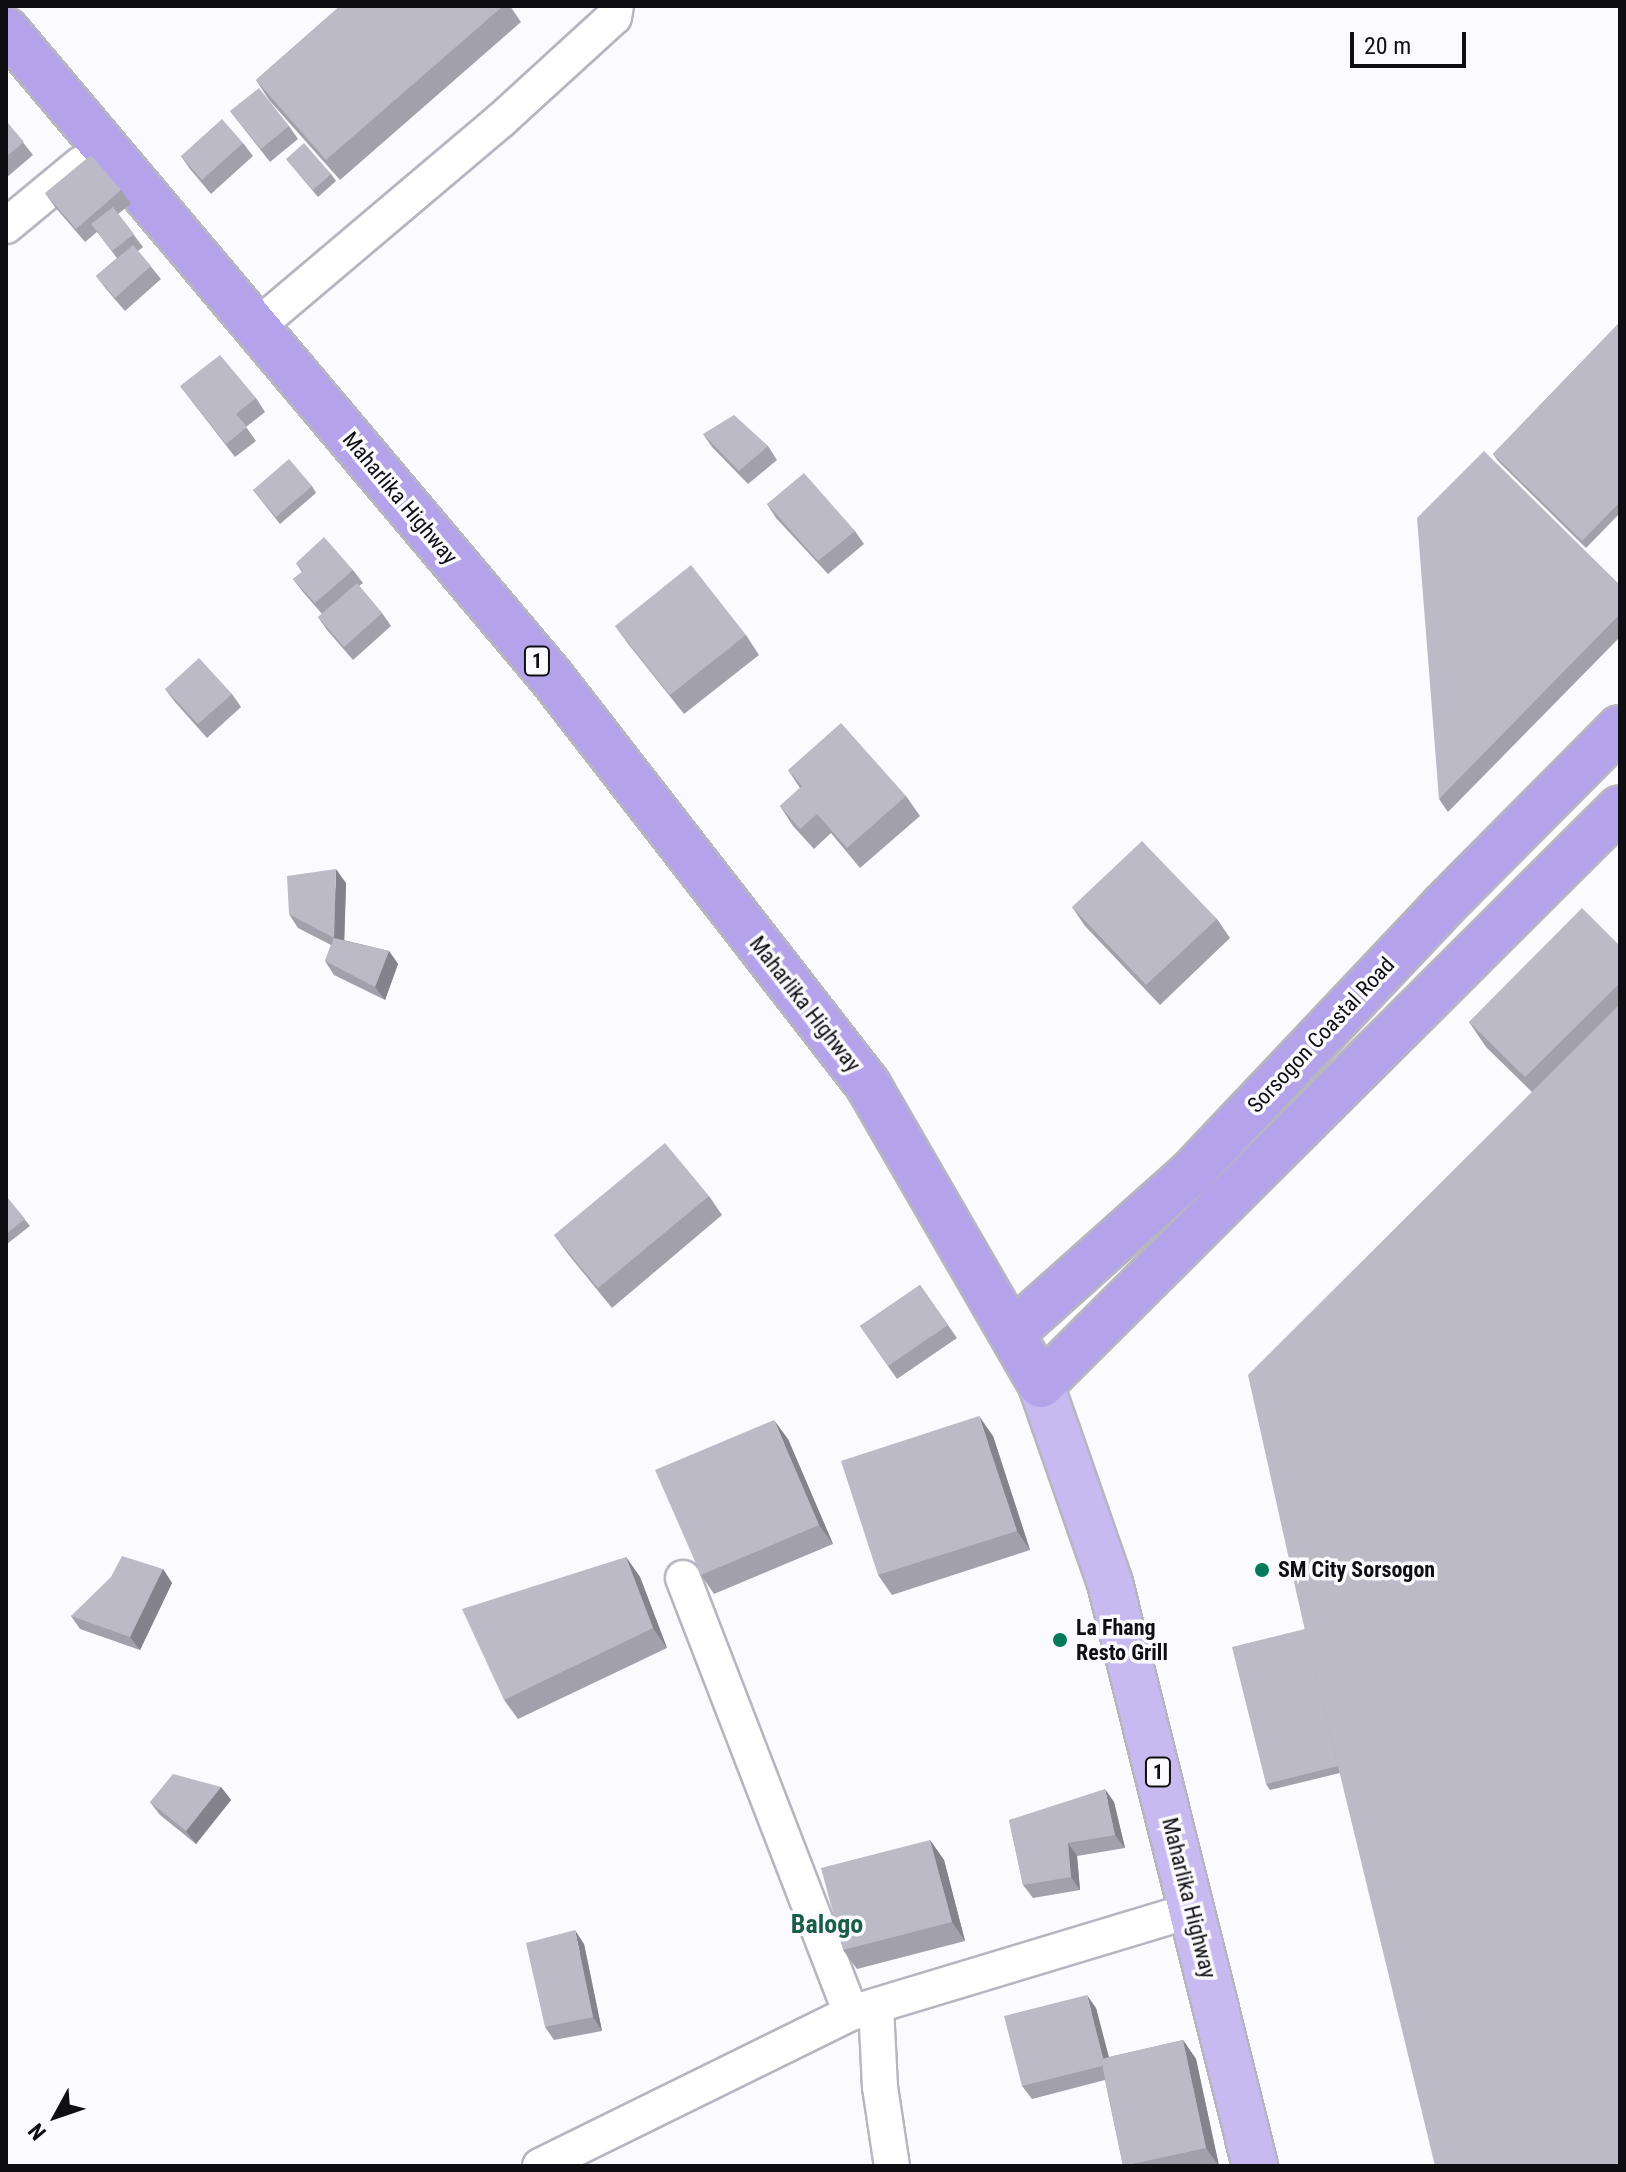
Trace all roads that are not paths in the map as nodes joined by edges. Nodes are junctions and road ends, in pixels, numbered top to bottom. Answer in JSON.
{"nodes":[{"id":1,"x":616,"y":6,"type":"edge"},
{"id":2,"x":6,"y":30,"type":"edge"},
{"id":3,"x":103,"y":146,"type":"junction"},
{"id":4,"x":6,"y":226,"type":"edge"},
{"id":5,"x":255,"y":328,"type":"junction"},
{"id":6,"x":1620,"y":728,"type":"edge"},
{"id":7,"x":1620,"y":808,"type":"edge"},
{"id":8,"x":1013,"y":1332,"type":"junction"},
{"id":9,"x":1041,"y":1385,"type":"junction"},
{"id":10,"x":683,"y":1578,"type":"dead end"},
{"id":11,"x":1192,"y":1910,"type":"junction"},
{"id":12,"x":864,"y":2010,"type":"junction"},
{"id":13,"x":540,"y":2166,"type":"edge"},
{"id":14,"x":892,"y":2166,"type":"edge"},
{"id":15,"x":1255,"y":2166,"type":"edge"}],
"edges":[{"from":1,"to":5,"type":"street"},
{"from":2,"to":3,"type":"highway","name":"Maharlika Highway","number":"1"},
{"from":3,"to":4,"type":"street"},
{"from":3,"to":5,"type":"highway","name":"Maharlika Highway","number":"1"},
{"from":5,"to":8,"type":"highway","name":"Maharlika Highway","number":"1"},
{"from":6,"to":8,"type":"highway","name":"Sorsogon Coastal Road"},
{"from":7,"to":9,"type":"highway"},
{"from":8,"to":9,"type":"highway","name":"Maharlika Highway","number":"1"},
{"from":9,"to":11,"type":"main road","name":"Maharlika Highway","number":"1"},
{"from":10,"to":12,"type":"street"},
{"from":11,"to":12,"type":"street"},
{"from":11,"to":15,"type":"main road","name":"Maharlika Highway","number":"1"},
{"from":12,"to":13,"type":"street"},
{"from":12,"to":14,"type":"street"}]}
